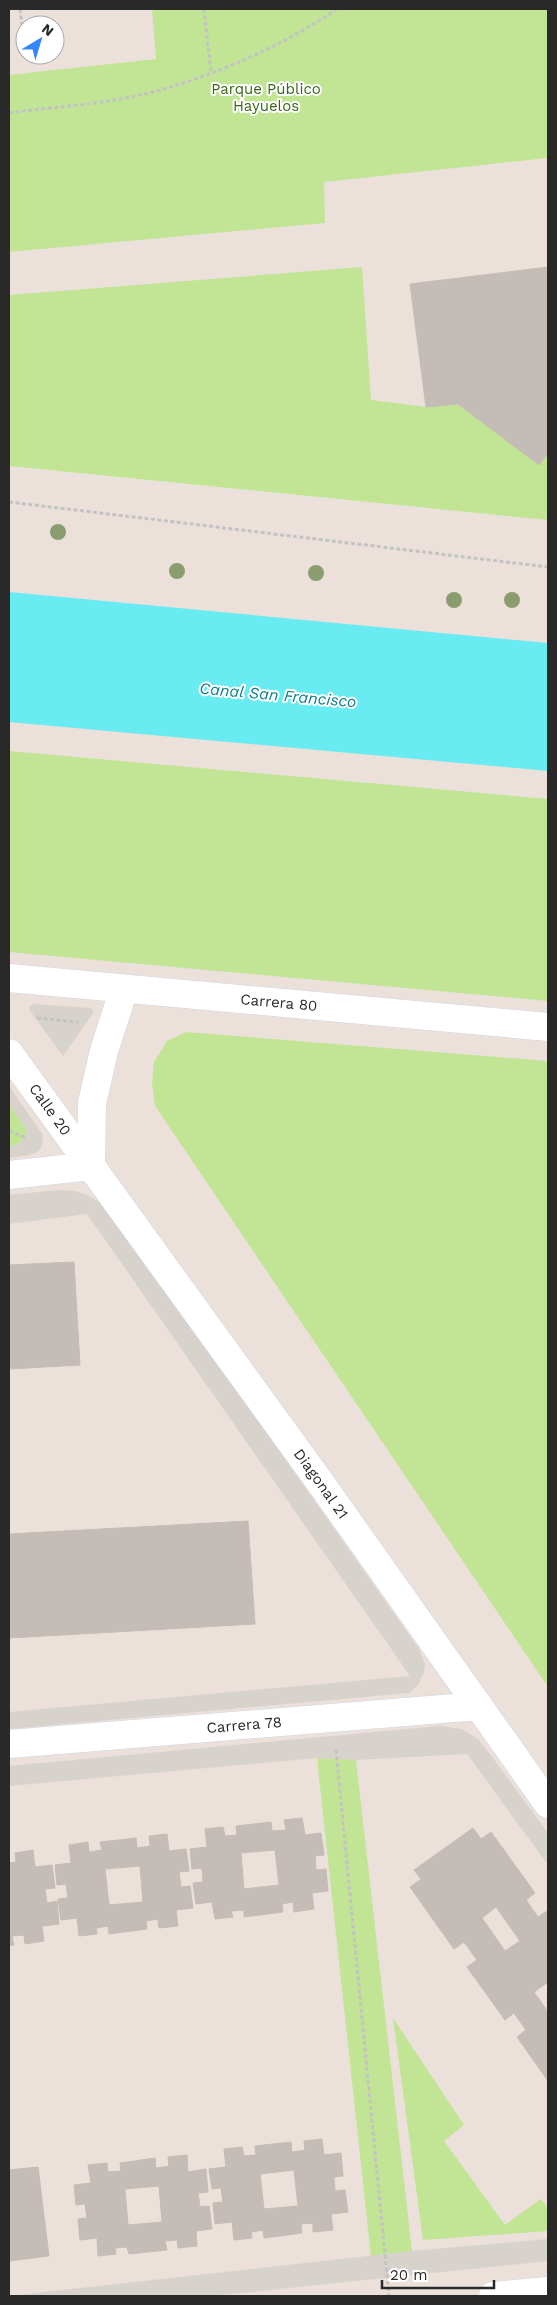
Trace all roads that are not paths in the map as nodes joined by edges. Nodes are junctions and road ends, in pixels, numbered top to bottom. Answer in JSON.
{"nodes":[{"id":1,"x":9,"y":978,"type":"edge"},
{"id":2,"x":124,"y":989,"type":"junction"},
{"id":3,"x":548,"y":1027,"type":"edge"},
{"id":4,"x":9,"y":1053,"type":"edge"},
{"id":5,"x":91,"y":1166,"type":"junction"},
{"id":6,"x":9,"y":1175,"type":"edge"},
{"id":7,"x":479,"y":1706,"type":"junction"},
{"id":8,"x":9,"y":1744,"type":"edge"},
{"id":9,"x":548,"y":1804,"type":"edge"},
{"id":10,"x":548,"y":2291,"type":"edge"},
{"id":11,"x":493,"y":2296,"type":"edge"}],
"edges":[{"from":1,"to":2,"type":"street","name":"Carrera 80"},
{"from":2,"to":3,"type":"street","name":"Carrera 80"},
{"from":2,"to":5,"type":"street"},
{"from":4,"to":5,"type":"street","name":"Calle 20"},
{"from":5,"to":6,"type":"street"},
{"from":5,"to":7,"type":"street","name":"Diagonal 21"},
{"from":7,"to":8,"type":"street","name":"Carrera 78"},
{"from":7,"to":9,"type":"street","name":"Diagonal 21"},
{"from":10,"to":11,"type":"street"}]}
